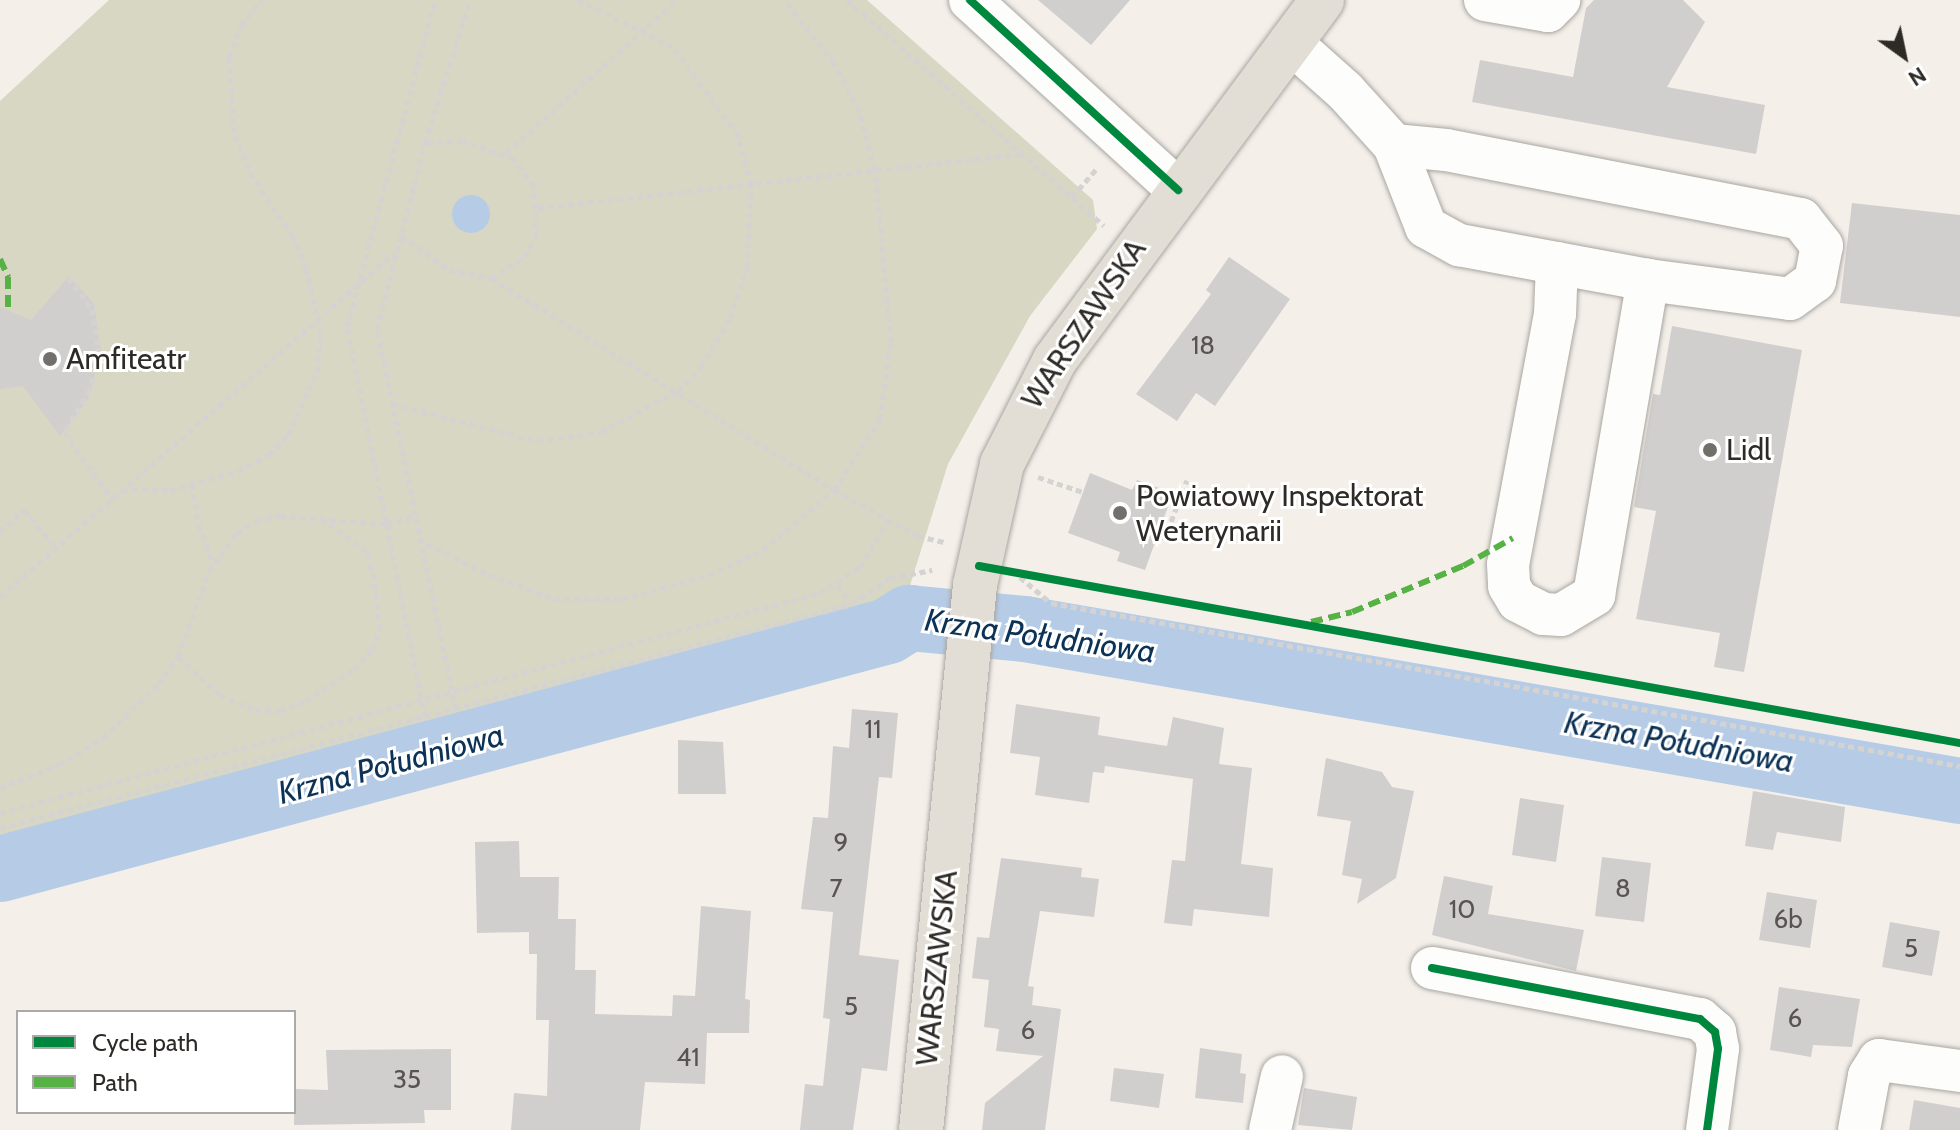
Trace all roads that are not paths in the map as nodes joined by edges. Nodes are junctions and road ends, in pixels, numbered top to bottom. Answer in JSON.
{"nodes":[{"id":1,"x":970,"y":0,"type":"edge"},
{"id":2,"x":1322,"y":0,"type":"edge"},
{"id":3,"x":1485,"y":0,"type":"edge"},
{"id":4,"x":1559,"y":0,"type":"edge"},
{"id":5,"x":1290,"y":42,"type":"junction"},
{"id":6,"x":1394,"y":145,"type":"junction"},
{"id":7,"x":1178,"y":190,"type":"junction"},
{"id":8,"x":1557,"y":263,"type":"junction"},
{"id":9,"x":1648,"y":280,"type":"junction"},
{"id":10,"x":1432,"y":968,"type":"dead end"},
{"id":11,"x":1960,"y":1071,"type":"edge"},
{"id":12,"x":1282,"y":1076,"type":"dead end"},
{"id":13,"x":921,"y":1130,"type":"edge"},
{"id":14,"x":1270,"y":1130,"type":"edge"},
{"id":15,"x":1707,"y":1130,"type":"edge"},
{"id":16,"x":1859,"y":1130,"type":"edge"}],
"edges":[{"from":1,"to":7,"type":"street"},
{"from":2,"to":5,"type":"main road","name":"WARSZAWSKA"},
{"from":3,"to":4,"type":"street"},
{"from":5,"to":6,"type":"street"},
{"from":5,"to":7,"type":"main road","name":"WARSZAWSKA"},
{"from":6,"to":8,"type":"street"},
{"from":6,"to":9,"type":"street"},
{"from":7,"to":13,"type":"main road","name":"WARSZAWSKA"},
{"from":8,"to":9,"type":"street"},
{"from":8,"to":9,"type":"street"},
{"from":10,"to":15,"type":"street"},
{"from":11,"to":16,"type":"street"},
{"from":12,"to":14,"type":"street"}]}
